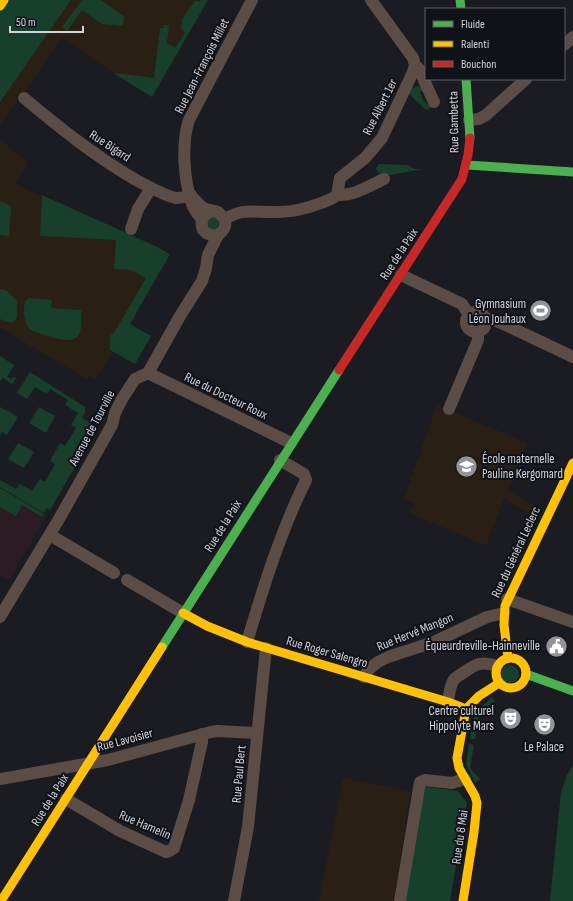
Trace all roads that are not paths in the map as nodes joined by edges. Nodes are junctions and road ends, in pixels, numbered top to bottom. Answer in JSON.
{"nodes":[{"id":1,"x":4,"y":0,"type":"edge"},
{"id":2,"x":252,"y":0,"type":"edge"},
{"id":3,"x":372,"y":0,"type":"edge"},
{"id":4,"x":0,"y":6,"type":"edge"},
{"id":5,"x":573,"y":37,"type":"edge"},
{"id":6,"x":565,"y":44,"type":"edge"},
{"id":7,"x":415,"y":65,"type":"junction"},
{"id":8,"x":466,"y":80,"type":"edge"},
{"id":9,"x":525,"y":80,"type":"edge"},
{"id":10,"x":24,"y":98,"type":"dead end"},
{"id":11,"x":434,"y":102,"type":"dead end"},
{"id":12,"x":469,"y":120,"type":"junction"},
{"id":13,"x":467,"y":165,"type":"junction"},
{"id":14,"x":573,"y":172,"type":"edge"},
{"id":15,"x":384,"y":179,"type":"dead end"},
{"id":16,"x":151,"y":188,"type":"junction"},
{"id":17,"x":337,"y":195,"type":"junction"},
{"id":18,"x":191,"y":196,"type":"junction"},
{"id":19,"x":215,"y":211,"type":"junction"},
{"id":20,"x":225,"y":219,"type":"junction"},
{"id":21,"x":202,"y":220,"type":"junction"},
{"id":22,"x":131,"y":229,"type":"dead end"},
{"id":23,"x":212,"y":234,"type":"junction"},
{"id":24,"x":401,"y":275,"type":"junction"},
{"id":25,"x":469,"y":315,"type":"junction"},
{"id":26,"x":485,"y":318,"type":"junction"},
{"id":27,"x":478,"y":332,"type":"junction"},
{"id":28,"x":573,"y":357,"type":"edge"},
{"id":29,"x":148,"y":373,"type":"junction"},
{"id":30,"x":449,"y":408,"type":"dead end"},
{"id":31,"x":291,"y":443,"type":"junction"},
{"id":32,"x":280,"y":460,"type":"junction"},
{"id":33,"x":573,"y":462,"type":"edge"},
{"id":34,"x":50,"y":535,"type":"junction"},
{"id":35,"x":114,"y":573,"type":"dead end"},
{"id":36,"x":127,"y":580,"type":"dead end"},
{"id":37,"x":508,"y":599,"type":"junction"},
{"id":38,"x":184,"y":613,"type":"junction"},
{"id":39,"x":504,"y":613,"type":"junction"},
{"id":40,"x":0,"y":617,"type":"edge"},
{"id":41,"x":573,"y":622,"type":"edge"},
{"id":42,"x":247,"y":642,"type":"junction"},
{"id":43,"x":266,"y":648,"type":"junction"},
{"id":44,"x":508,"y":658,"type":"junction"},
{"id":45,"x":497,"y":666,"type":"junction"},
{"id":46,"x":526,"y":674,"type":"junction"},
{"id":47,"x":364,"y":677,"type":"junction"},
{"id":48,"x":498,"y":683,"type":"junction"},
{"id":49,"x":573,"y":691,"type":"edge"},
{"id":50,"x":448,"y":702,"type":"junction"},
{"id":51,"x":466,"y":709,"type":"junction"},
{"id":52,"x":257,"y":733,"type":"junction"},
{"id":53,"x":202,"y":734,"type":"junction"},
{"id":54,"x":88,"y":764,"type":"junction"},
{"id":55,"x":0,"y":779,"type":"edge"},
{"id":56,"x":465,"y":779,"type":"junction"},
{"id":57,"x":66,"y":799,"type":"junction"},
{"id":58,"x":2,"y":897,"type":"edge"},
{"id":59,"x":234,"y":901,"type":"edge"},
{"id":60,"x":401,"y":901,"type":"edge"},
{"id":61,"x":463,"y":901,"type":"edge"}],
"edges":[{"from":1,"to":4,"type":"main road"},
{"from":2,"to":18,"type":"street","name":"Rue Jean-François Millet"},
{"from":3,"to":7,"type":"street"},
{"from":5,"to":6,"type":"street"},
{"from":7,"to":11,"type":"street"},
{"from":7,"to":17,"type":"street","name":"Rue Albert 1er"},
{"from":8,"to":12,"type":"main road","name":"Rue Gambetta"},
{"from":9,"to":12,"type":"street"},
{"from":10,"to":16,"type":"street","name":"Rue Bigard"},
{"from":12,"to":13,"type":"main road","name":"Rue Gambetta"},
{"from":13,"to":14,"type":"main road"},
{"from":13,"to":24,"type":"main road","name":"Rue de la Paix"},
{"from":15,"to":17,"type":"street"},
{"from":16,"to":18,"type":"street","name":"Rue Bigard"},
{"from":16,"to":22,"type":"street"},
{"from":17,"to":20,"type":"street"},
{"from":18,"to":19,"type":"street"},
{"from":18,"to":21,"type":"street","name":"Rue Jean-François Millet"},
{"from":19,"to":20,"type":"street"},
{"from":19,"to":21,"type":"street"},
{"from":20,"to":23,"type":"street"},
{"from":21,"to":23,"type":"street"},
{"from":23,"to":29,"type":"street","name":"Avenue de Tourville"},
{"from":24,"to":25,"type":"street"},
{"from":24,"to":31,"type":"main road","name":"Rue de la Paix"},
{"from":25,"to":26,"type":"street"},
{"from":25,"to":27,"type":"street"},
{"from":26,"to":27,"type":"street"},
{"from":26,"to":28,"type":"street"},
{"from":27,"to":30,"type":"street"},
{"from":29,"to":31,"type":"street","name":"Rue du Docteur Roux"},
{"from":29,"to":34,"type":"street","name":"Avenue de Tourville"},
{"from":31,"to":32,"type":"main road","name":"Rue de la Paix"},
{"from":32,"to":38,"type":"main road","name":"Rue de la Paix"},
{"from":32,"to":42,"type":"street"},
{"from":33,"to":37,"type":"main road","name":"Rue du Général Leclerc"},
{"from":34,"to":35,"type":"street"},
{"from":34,"to":40,"type":"street","name":"Avenue de Tourville"},
{"from":36,"to":38,"type":"street"},
{"from":37,"to":39,"type":"main road","name":"Rue du Général Leclerc"},
{"from":37,"to":41,"type":"street"},
{"from":38,"to":42,"type":"main road","name":"Rue Roger Salengro"},
{"from":38,"to":54,"type":"main road","name":"Rue de la Paix"},
{"from":39,"to":44,"type":"main road","name":"Rue du Général Leclerc"},
{"from":39,"to":47,"type":"street","name":"Rue Hervé Mangon"},
{"from":42,"to":43,"type":"main road","name":"Rue Roger Salengro"},
{"from":43,"to":47,"type":"main road","name":"Rue Roger Salengro"},
{"from":43,"to":52,"type":"street","name":"Rue Paul Bert"},
{"from":44,"to":45,"type":"main road"},
{"from":44,"to":46,"type":"main road"},
{"from":45,"to":48,"type":"main road"},
{"from":45,"to":50,"type":"street"},
{"from":46,"to":48,"type":"main road"},
{"from":46,"to":49,"type":"main road"},
{"from":47,"to":50,"type":"main road","name":"Rue Roger Salengro"},
{"from":48,"to":51,"type":"main road"},
{"from":50,"to":51,"type":"main road","name":"Rue Roger Salengro"},
{"from":51,"to":56,"type":"main road","name":"Rue du 8 Mai"},
{"from":52,"to":53,"type":"street","name":"Rue Lavoisier"},
{"from":52,"to":59,"type":"street","name":"Rue Paul Bert"},
{"from":53,"to":54,"type":"street","name":"Rue Lavoisier"},
{"from":53,"to":57,"type":"street","name":"Rue Hamelin"},
{"from":54,"to":55,"type":"street","name":"Rue Lavoisier"},
{"from":54,"to":57,"type":"main road","name":"Rue de la Paix"},
{"from":56,"to":60,"type":"street"},
{"from":56,"to":61,"type":"main road","name":"Rue du 8 Mai"},
{"from":57,"to":58,"type":"main road","name":"Rue de la Paix"}]}
